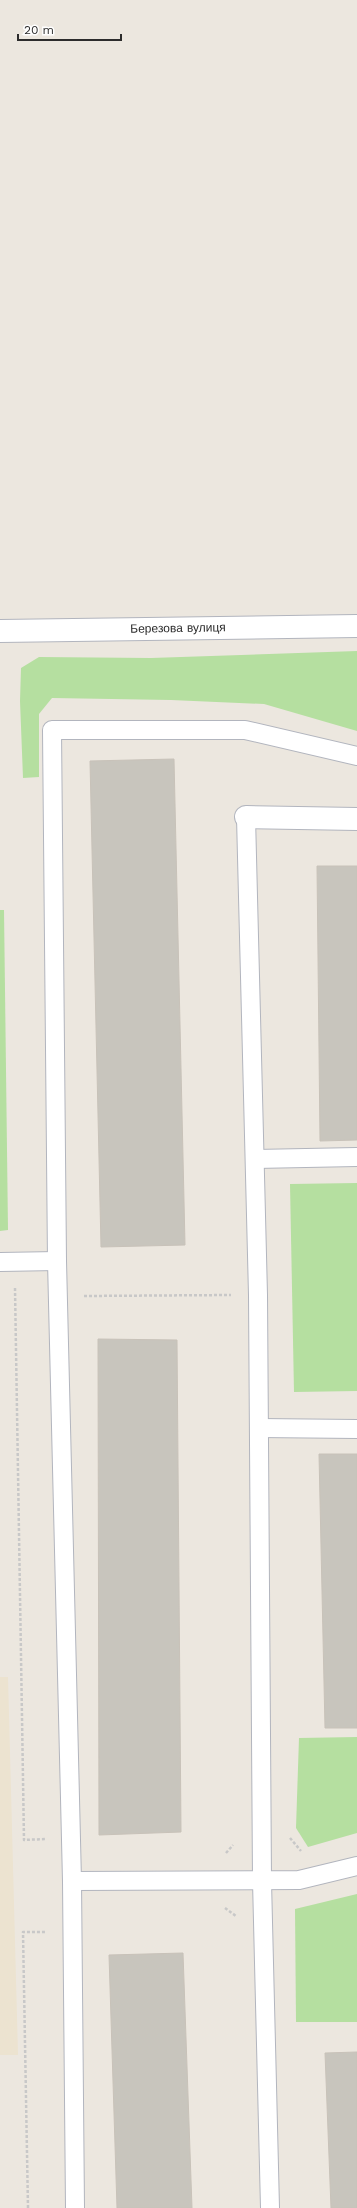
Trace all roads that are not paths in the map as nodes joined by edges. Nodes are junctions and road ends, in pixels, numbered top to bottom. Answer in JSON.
{"nodes":[{"id":1,"x":357,"y":626,"type":"edge"},
{"id":2,"x":0,"y":631,"type":"edge"},
{"id":3,"x":357,"y":756,"type":"edge"},
{"id":4,"x":246,"y":817,"type":"joint"},
{"id":5,"x":357,"y":819,"type":"edge"},
{"id":6,"x":357,"y":1157,"type":"edge"},
{"id":7,"x":255,"y":1159,"type":"junction"},
{"id":8,"x":57,"y":1261,"type":"junction"},
{"id":9,"x":0,"y":1262,"type":"edge"},
{"id":10,"x":259,"y":1428,"type":"junction"},
{"id":11,"x":357,"y":1429,"type":"edge"},
{"id":12,"x":357,"y":1866,"type":"edge"},
{"id":13,"x":262,"y":1881,"type":"junction"},
{"id":14,"x":72,"y":1882,"type":"junction"},
{"id":15,"x":75,"y":2208,"type":"edge"},
{"id":16,"x":270,"y":2208,"type":"edge"}],
"edges":[{"from":1,"to":2,"type":"street","name":"Березова вулиця"},
{"from":3,"to":8,"type":"lane"},
{"from":4,"to":5,"type":"street"},
{"from":4,"to":7,"type":"lane"},
{"from":6,"to":7,"type":"lane"},
{"from":7,"to":10,"type":"lane"},
{"from":8,"to":9,"type":"lane"},
{"from":8,"to":14,"type":"lane"},
{"from":10,"to":11,"type":"lane"},
{"from":10,"to":13,"type":"lane"},
{"from":12,"to":13,"type":"lane"},
{"from":13,"to":14,"type":"lane"},
{"from":13,"to":16,"type":"lane"},
{"from":14,"to":15,"type":"lane"}]}
